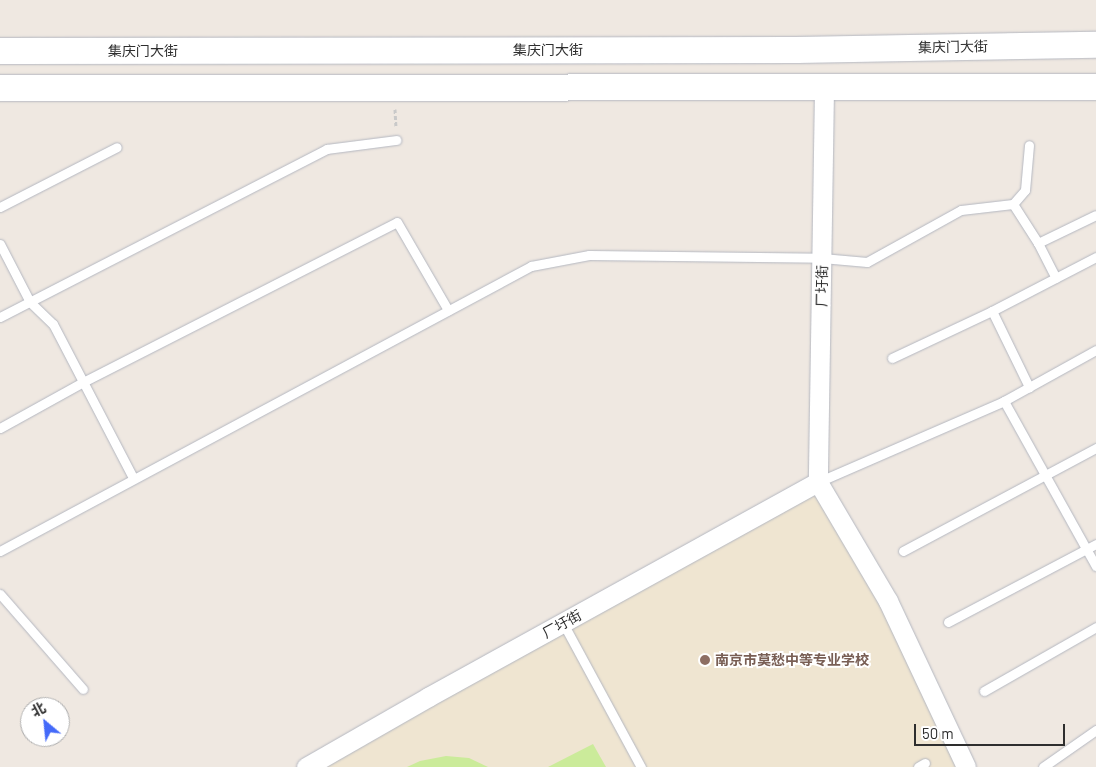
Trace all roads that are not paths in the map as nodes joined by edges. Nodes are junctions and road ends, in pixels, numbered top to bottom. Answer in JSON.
{"nodes":[{"id":1,"x":1096,"y":45,"type":"edge"},
{"id":2,"x":0,"y":51,"type":"edge"},
{"id":3,"x":1096,"y":87,"type":"edge"},
{"id":4,"x":0,"y":88,"type":"edge"},
{"id":5,"x":824,"y":89,"type":"junction"},
{"id":6,"x":396,"y":140,"type":"road end"},
{"id":7,"x":1029,"y":145,"type":"dead end"},
{"id":8,"x":117,"y":147,"type":"dead end"},
{"id":9,"x":1013,"y":204,"type":"junction"},
{"id":10,"x":0,"y":207,"type":"edge"},
{"id":11,"x":1096,"y":215,"type":"edge"},
{"id":12,"x":1038,"y":243,"type":"junction"},
{"id":13,"x":0,"y":244,"type":"edge"},
{"id":14,"x":1096,"y":257,"type":"edge"},
{"id":15,"x":822,"y":258,"type":"junction"},
{"id":16,"x":1056,"y":278,"type":"junction"},
{"id":17,"x":30,"y":302,"type":"junction"},
{"id":18,"x":448,"y":310,"type":"junction"},
{"id":19,"x":992,"y":311,"type":"junction"},
{"id":20,"x":0,"y":317,"type":"edge"},
{"id":21,"x":1096,"y":350,"type":"edge"},
{"id":22,"x":892,"y":358,"type":"dead end"},
{"id":23,"x":83,"y":382,"type":"junction"},
{"id":24,"x":1029,"y":386,"type":"junction"},
{"id":25,"x":1004,"y":400,"type":"junction"},
{"id":26,"x":0,"y":428,"type":"edge"},
{"id":27,"x":1096,"y":448,"type":"edge"},
{"id":28,"x":1045,"y":475,"type":"junction"},
{"id":29,"x":133,"y":478,"type":"junction"},
{"id":30,"x":818,"y":482,"type":"junction"},
{"id":31,"x":1096,"y":544,"type":"edge"},
{"id":32,"x":1086,"y":549,"type":"junction"},
{"id":33,"x":0,"y":551,"type":"edge"},
{"id":34,"x":902,"y":551,"type":"dead end"},
{"id":35,"x":1096,"y":566,"type":"edge"},
{"id":36,"x":0,"y":594,"type":"edge"},
{"id":37,"x":948,"y":622,"type":"dead end"},
{"id":38,"x":563,"y":623,"type":"junction"},
{"id":39,"x":1096,"y":627,"type":"edge"},
{"id":40,"x":83,"y":689,"type":"dead end"},
{"id":41,"x":984,"y":691,"type":"dead end"},
{"id":42,"x":1096,"y":730,"type":"edge"},
{"id":43,"x":306,"y":767,"type":"edge"},
{"id":44,"x":641,"y":767,"type":"edge"},
{"id":45,"x":966,"y":767,"type":"edge"},
{"id":46,"x":1043,"y":767,"type":"edge"}],
"edges":[{"from":1,"to":2,"type":"main road","name":"集庆门大街"},
{"from":3,"to":5,"type":"main road"},
{"from":4,"to":5,"type":"main road"},
{"from":5,"to":15,"type":"street","name":"厂圩街"},
{"from":6,"to":17,"type":"lane"},
{"from":7,"to":9,"type":"lane"},
{"from":8,"to":10,"type":"lane"},
{"from":9,"to":12,"type":"lane"},
{"from":9,"to":15,"type":"lane"},
{"from":11,"to":12,"type":"lane"},
{"from":12,"to":16,"type":"lane"},
{"from":13,"to":17,"type":"lane"},
{"from":14,"to":16,"type":"lane"},
{"from":15,"to":18,"type":"lane"},
{"from":15,"to":30,"type":"street","name":"厂圩街"},
{"from":16,"to":19,"type":"lane"},
{"from":17,"to":20,"type":"lane"},
{"from":17,"to":23,"type":"lane"},
{"from":18,"to":23,"type":"lane"},
{"from":18,"to":29,"type":"lane"},
{"from":19,"to":22,"type":"lane"},
{"from":19,"to":24,"type":"lane"},
{"from":21,"to":24,"type":"lane"},
{"from":23,"to":26,"type":"lane"},
{"from":23,"to":29,"type":"lane"},
{"from":24,"to":25,"type":"lane"},
{"from":25,"to":28,"type":"lane"},
{"from":25,"to":30,"type":"lane"},
{"from":27,"to":28,"type":"lane"},
{"from":28,"to":32,"type":"lane"},
{"from":28,"to":34,"type":"lane"},
{"from":29,"to":33,"type":"lane"},
{"from":30,"to":38,"type":"street","name":"厂圩街"},
{"from":30,"to":45,"type":"street"},
{"from":31,"to":32,"type":"lane"},
{"from":32,"to":35,"type":"lane"},
{"from":32,"to":37,"type":"lane"},
{"from":36,"to":40,"type":"lane"},
{"from":38,"to":43,"type":"street","name":"厂圩街"},
{"from":38,"to":44,"type":"lane"},
{"from":39,"to":41,"type":"lane"},
{"from":42,"to":46,"type":"lane"}]}
